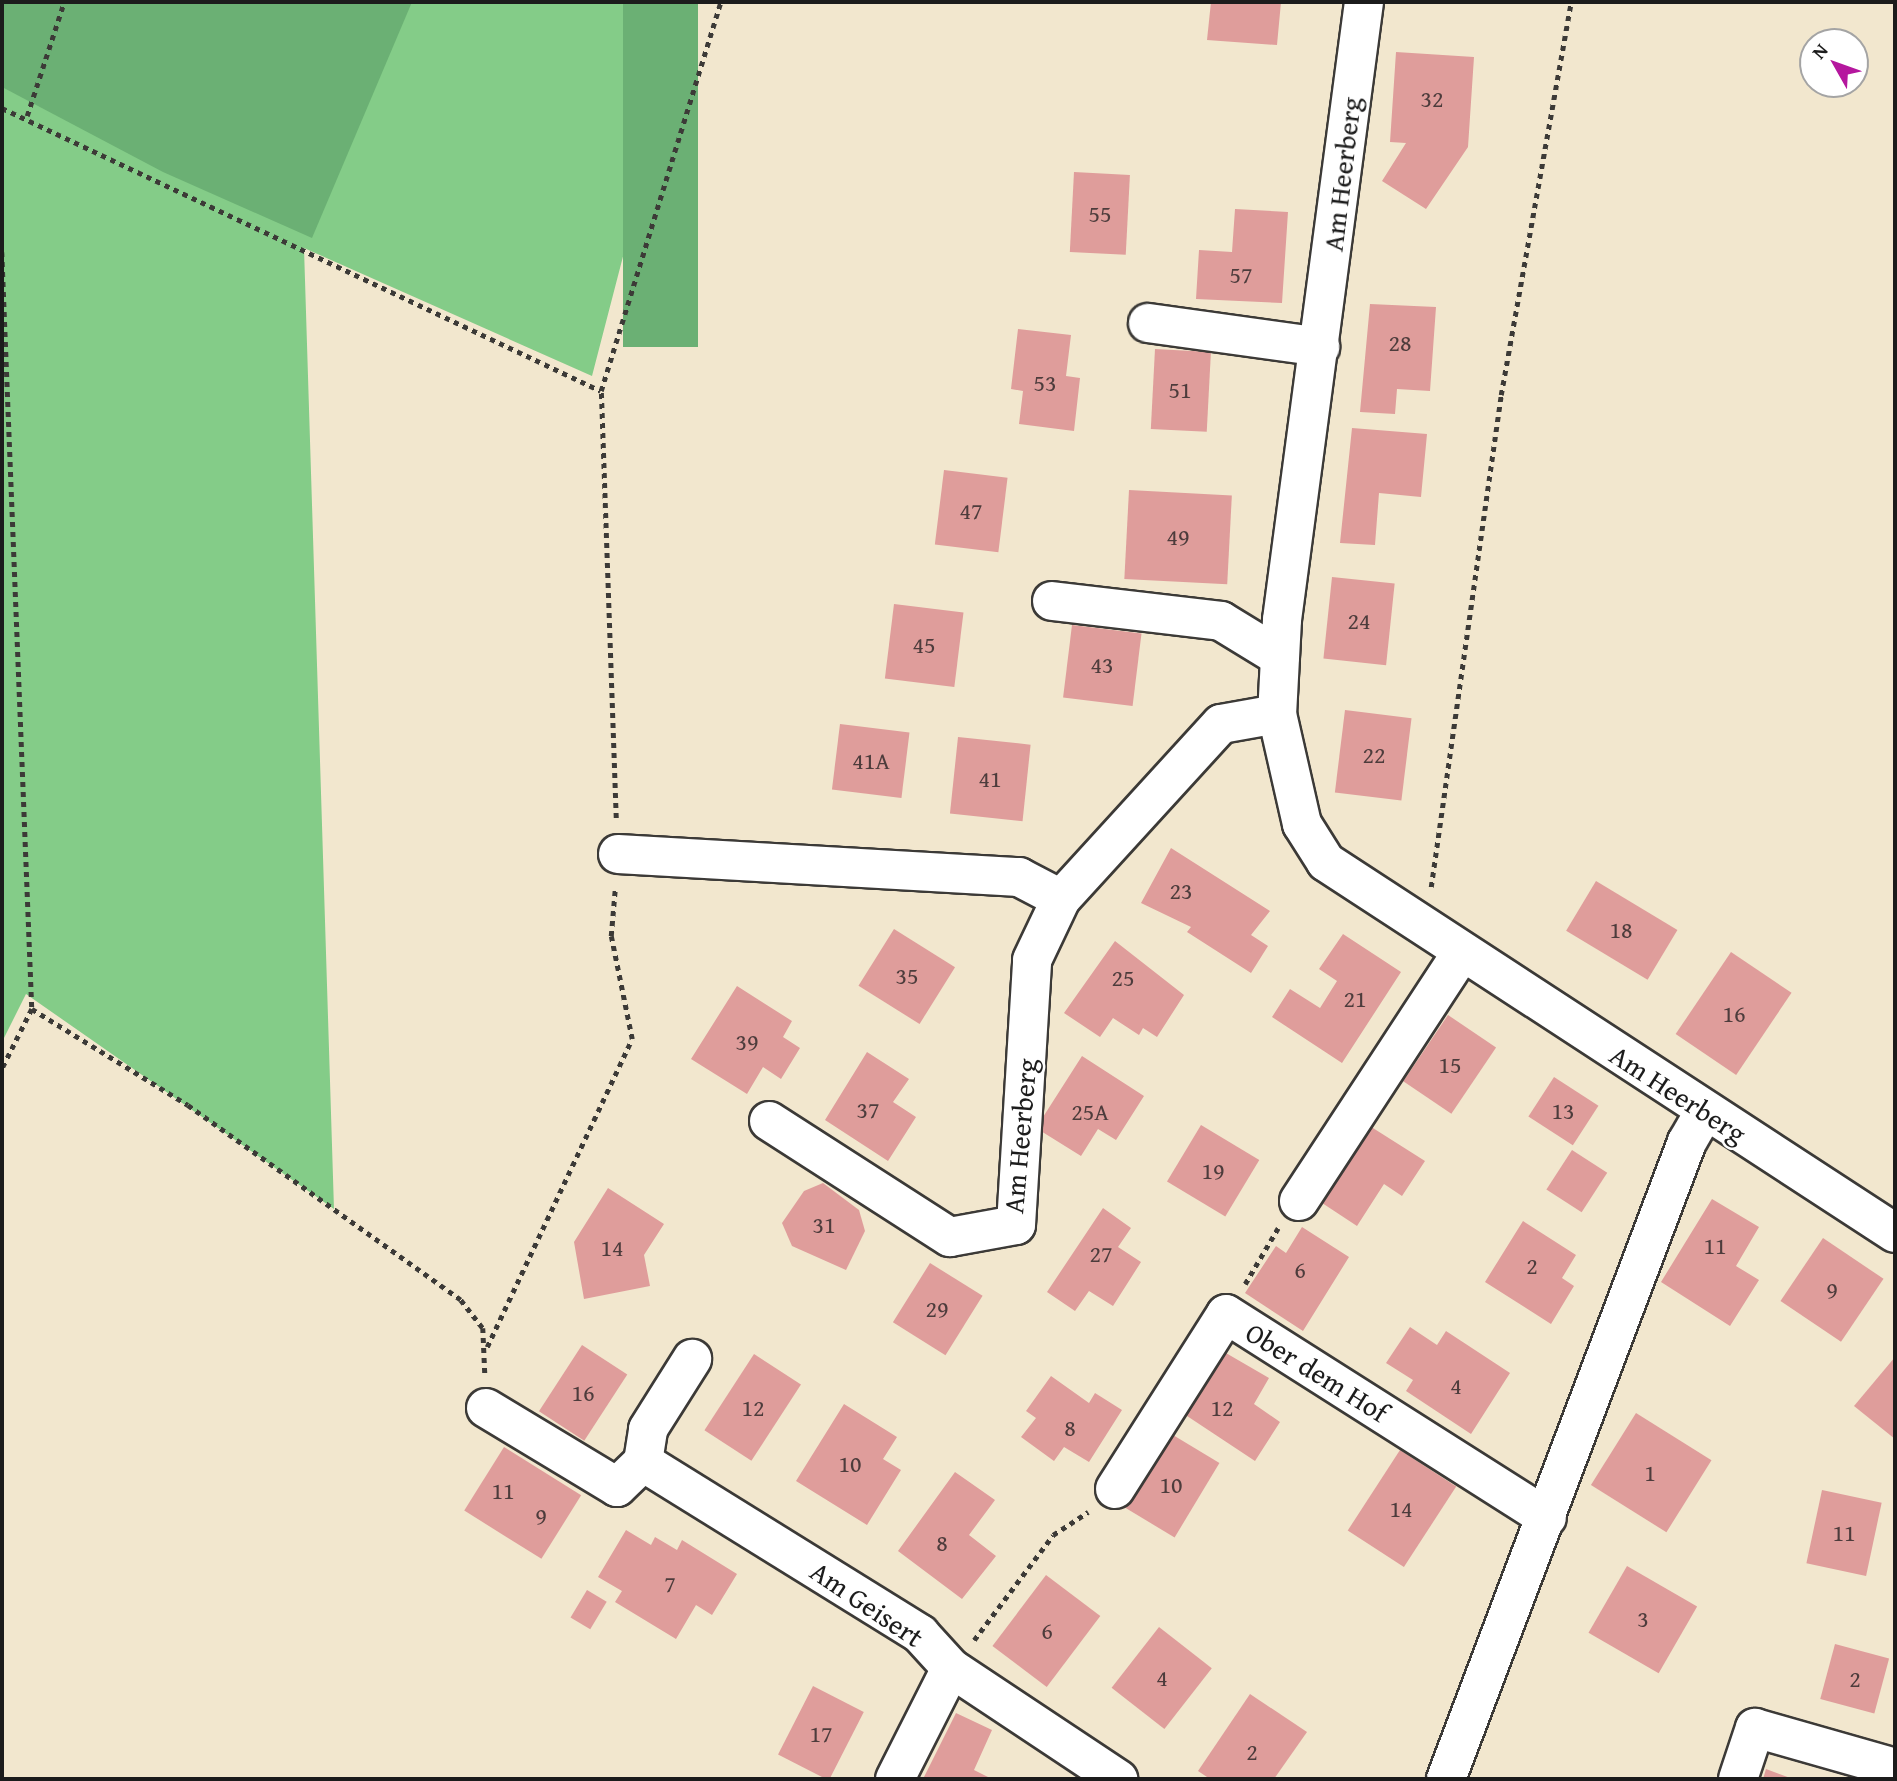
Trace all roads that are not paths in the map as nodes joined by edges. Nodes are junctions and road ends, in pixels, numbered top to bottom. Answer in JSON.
{"nodes":[{"id":1,"x":1364,"y":2,"type":"edge"},
{"id":2,"x":1148,"y":323,"type":"dead end"},
{"id":3,"x":1320,"y":347,"type":"junction"},
{"id":4,"x":1052,"y":601,"type":"dead end"},
{"id":5,"x":1280,"y":657,"type":"junction"},
{"id":6,"x":1277,"y":714,"type":"junction"},
{"id":7,"x":618,"y":854,"type":"road end"},
{"id":8,"x":1060,"y":899,"type":"junction"},
{"id":9,"x":1461,"y":953,"type":"junction"},
{"id":10,"x":1704,"y":1112,"type":"junction"},
{"id":11,"x":769,"y":1121,"type":"dead end"},
{"id":12,"x":1298,"y":1201,"type":"road end"},
{"id":13,"x":1895,"y":1233,"type":"edge"},
{"id":14,"x":692,"y":1359,"type":"dead end"},
{"id":15,"x":486,"y":1408,"type":"dead end"},
{"id":16,"x":643,"y":1462,"type":"junction"},
{"id":17,"x":1115,"y":1489,"type":"road end"},
{"id":18,"x":1547,"y":1518,"type":"junction"},
{"id":19,"x":951,"y":1668,"type":"junction"},
{"id":20,"x":1895,"y":1768,"type":"edge"},
{"id":21,"x":895,"y":1779,"type":"edge"},
{"id":22,"x":1118,"y":1779,"type":"edge"},
{"id":23,"x":1446,"y":1779,"type":"edge"},
{"id":24,"x":1738,"y":1779,"type":"edge"}],
"edges":[{"from":1,"to":3,"type":"street","name":"Am Heerberg"},
{"from":2,"to":3,"type":"street"},
{"from":3,"to":5,"type":"street","name":"Am Heerberg"},
{"from":4,"to":5,"type":"street"},
{"from":5,"to":6,"type":"street","name":"Am Heerberg"},
{"from":6,"to":8,"type":"street","name":"Am Heerberg"},
{"from":6,"to":9,"type":"street","name":"Am Heerberg"},
{"from":7,"to":8,"type":"street"},
{"from":8,"to":11,"type":"street","name":"Am Heerberg"},
{"from":9,"to":10,"type":"street","name":"Am Heerberg"},
{"from":9,"to":12,"type":"street"},
{"from":10,"to":13,"type":"street","name":"Am Heerberg"},
{"from":10,"to":18,"type":"street"},
{"from":14,"to":16,"type":"street"},
{"from":15,"to":16,"type":"street"},
{"from":16,"to":19,"type":"street","name":"Am Geisert"},
{"from":17,"to":18,"type":"street","name":"Ober dem Hof"},
{"from":18,"to":23,"type":"street"},
{"from":19,"to":21,"type":"street"},
{"from":19,"to":22,"type":"street","name":"Am Geisert"},
{"from":20,"to":24,"type":"street"}]}
